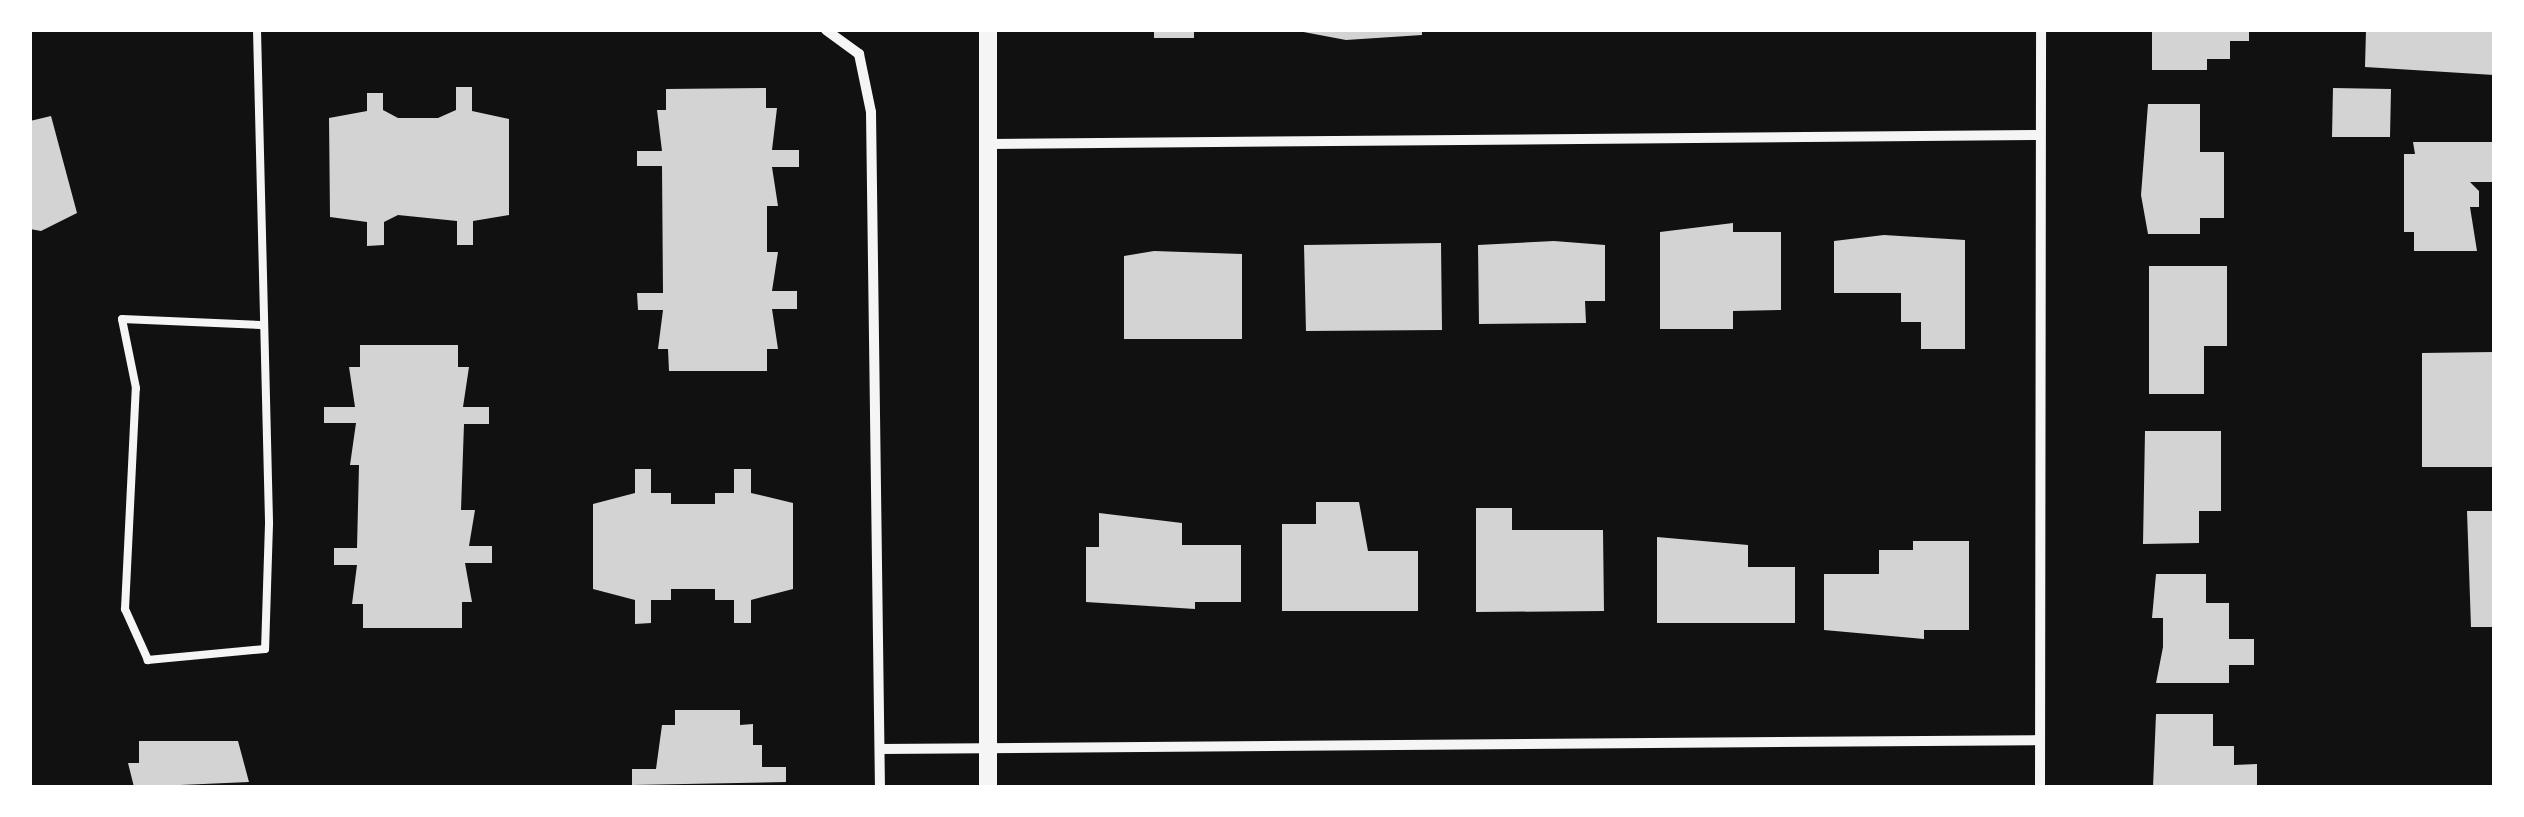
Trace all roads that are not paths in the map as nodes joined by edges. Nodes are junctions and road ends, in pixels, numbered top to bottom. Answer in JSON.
{"nodes":[{"id":1,"x":256,"y":30,"type":"edge"},
{"id":2,"x":826,"y":30,"type":"edge"},
{"id":3,"x":988,"y":30,"type":"edge"},
{"id":4,"x":2042,"y":30,"type":"edge"},
{"id":5,"x":2038,"y":135,"type":"junction"},
{"id":6,"x":988,"y":144,"type":"junction"},
{"id":7,"x":261,"y":326,"type":"junction"},
{"id":8,"x":2040,"y":740,"type":"junction"},
{"id":9,"x":880,"y":749,"type":"junction"},
{"id":10,"x":988,"y":749,"type":"junction"},
{"id":11,"x":880,"y":787,"type":"edge"},
{"id":12,"x":988,"y":787,"type":"edge"},
{"id":13,"x":2040,"y":787,"type":"edge"}],
"edges":[{"from":1,"to":7,"type":"lane"},
{"from":2,"to":9,"type":"street"},
{"from":3,"to":6,"type":"street"},
{"from":4,"to":5,"type":"street"},
{"from":5,"to":6,"type":"street"},
{"from":5,"to":8,"type":"street"},
{"from":6,"to":10,"type":"street"},
{"from":7,"to":7,"type":"lane"},
{"from":8,"to":10,"type":"street"},
{"from":8,"to":13,"type":"street"},
{"from":9,"to":10,"type":"street"},
{"from":9,"to":11,"type":"street"},
{"from":10,"to":12,"type":"street"}]}
